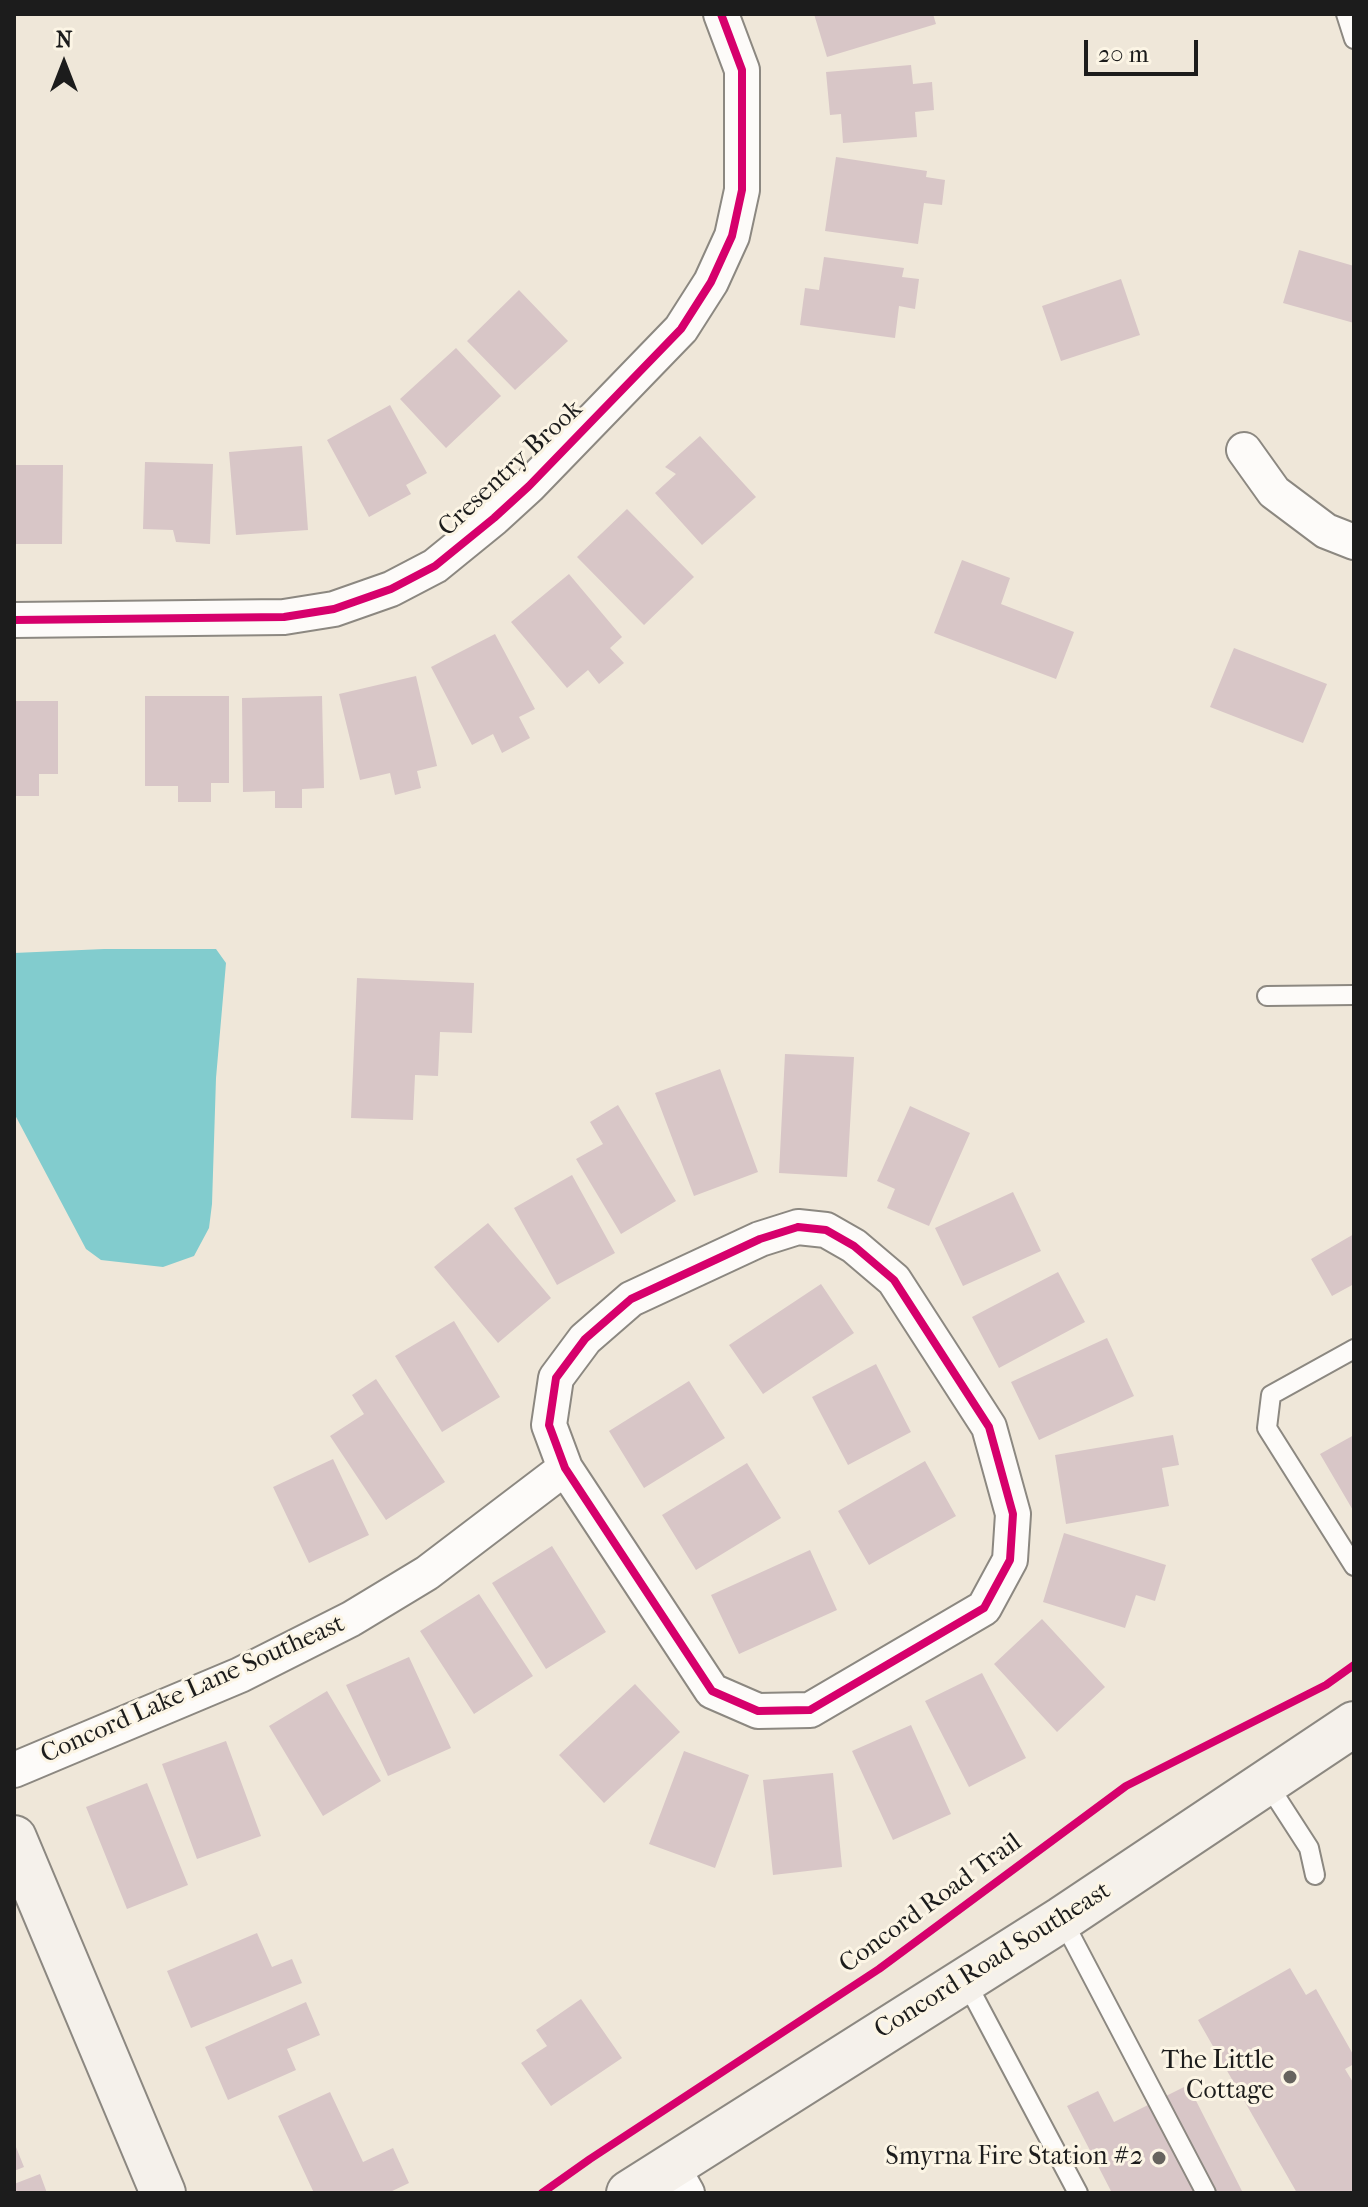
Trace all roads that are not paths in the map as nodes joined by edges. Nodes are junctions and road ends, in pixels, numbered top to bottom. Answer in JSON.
{"nodes":[{"id":1,"x":721,"y":14,"type":"edge"},
{"id":2,"x":1346,"y":14,"type":"edge"},
{"id":3,"x":1354,"y":39,"type":"edge"},
{"id":4,"x":1244,"y":450,"type":"dead end"},
{"id":5,"x":1354,"y":542,"type":"edge"},
{"id":6,"x":14,"y":620,"type":"edge"},
{"id":7,"x":1354,"y":995,"type":"edge"},
{"id":8,"x":1267,"y":996,"type":"dead end"},
{"id":9,"x":1354,"y":1349,"type":"edge"},
{"id":10,"x":565,"y":1468,"type":"junction"},
{"id":11,"x":1354,"y":1566,"type":"edge"},
{"id":12,"x":1354,"y":1724,"type":"edge"},
{"id":13,"x":14,"y":1770,"type":"edge"},
{"id":14,"x":1267,"y":1782,"type":"junction"},
{"id":15,"x":14,"y":1838,"type":"edge"},
{"id":16,"x":1315,"y":1875,"type":"dead end"},
{"id":17,"x":1062,"y":1919,"type":"junction"},
{"id":18,"x":965,"y":1980,"type":"junction"},
{"id":19,"x":679,"y":2179,"type":"edge"},
{"id":20,"x":163,"y":2193,"type":"edge"},
{"id":21,"x":629,"y":2193,"type":"edge"},
{"id":22,"x":1078,"y":2193,"type":"edge"},
{"id":23,"x":1206,"y":2193,"type":"edge"}],
"edges":[{"from":1,"to":6,"type":"street","name":"Cresentry Brook"},
{"from":2,"to":3,"type":"lane"},
{"from":4,"to":5,"type":"street"},
{"from":7,"to":8,"type":"lane"},
{"from":9,"to":11,"type":"lane"},
{"from":10,"to":10,"type":"street"},
{"from":10,"to":13,"type":"street","name":"Concord Lake Lane Southeast"},
{"from":12,"to":14,"type":"street","name":"Concord Road Southeast"},
{"from":14,"to":16,"type":"lane"},
{"from":14,"to":17,"type":"street","name":"Concord Road Southeast"},
{"from":15,"to":20,"type":"street"},
{"from":17,"to":18,"type":"street","name":"Concord Road Southeast"},
{"from":17,"to":23,"type":"lane"},
{"from":18,"to":19,"type":"street","name":"Concord Road Southeast"},
{"from":18,"to":22,"type":"lane"},
{"from":19,"to":21,"type":"street","name":"Concord Road Southeast"}]}
